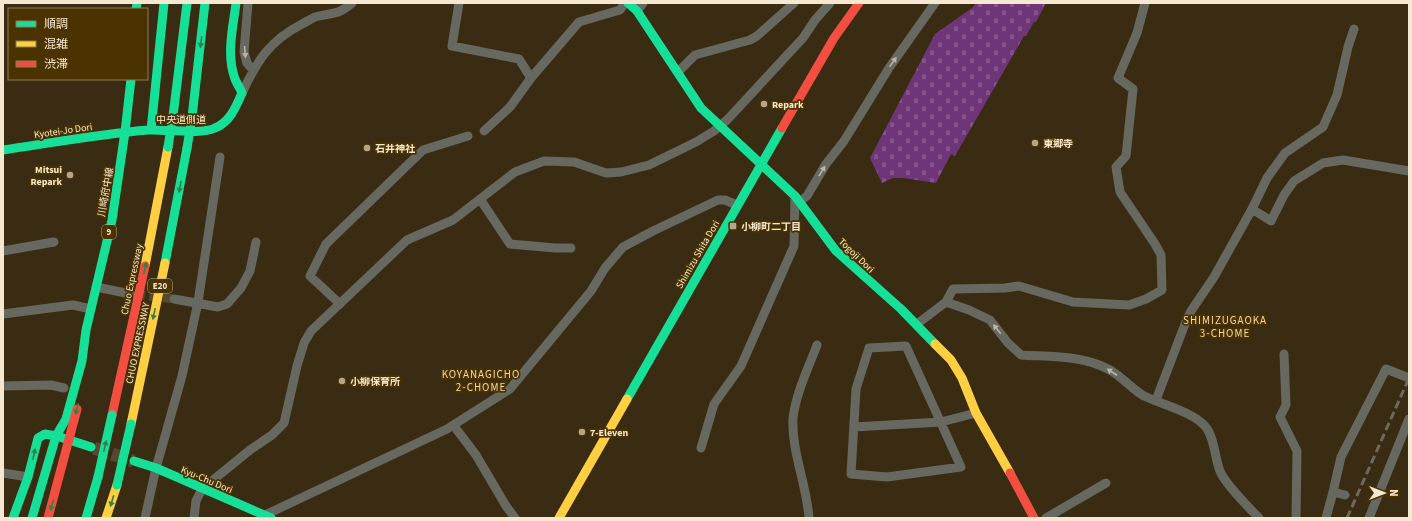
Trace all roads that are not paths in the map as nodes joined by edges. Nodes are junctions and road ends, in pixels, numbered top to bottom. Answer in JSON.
{"nodes":[{"id":1,"x":162,"y":3,"type":"edge"},
{"id":2,"x":187,"y":3,"type":"edge"},
{"id":3,"x":205,"y":3,"type":"edge"},
{"id":4,"x":236,"y":3,"type":"edge"},
{"id":5,"x":248,"y":3,"type":"edge"},
{"id":6,"x":351,"y":3,"type":"edge"},
{"id":7,"x":459,"y":3,"type":"edge"},
{"id":8,"x":624,"y":3,"type":"edge"},
{"id":9,"x":628,"y":3,"type":"edge"},
{"id":10,"x":643,"y":3,"type":"edge"},
{"id":11,"x":794,"y":3,"type":"edge"},
{"id":12,"x":830,"y":3,"type":"edge"},
{"id":13,"x":859,"y":3,"type":"edge"},
{"id":14,"x":935,"y":3,"type":"edge"},
{"id":15,"x":1145,"y":3,"type":"edge"},
{"id":16,"x":637,"y":11,"type":"junction"},
{"id":17,"x":1354,"y":29,"type":"dead end"},
{"id":18,"x":253,"y":70,"type":"junction"},
{"id":19,"x":678,"y":72,"type":"junction"},
{"id":20,"x":531,"y":78,"type":"junction"},
{"id":21,"x":131,"y":80,"type":"edge"},
{"id":22,"x":242,"y":93,"type":"junction"},
{"id":23,"x":721,"y":126,"type":"junction"},
{"id":24,"x":151,"y":130,"type":"junction"},
{"id":25,"x":484,"y":131,"type":"dead end"},
{"id":26,"x":125,"y":132,"type":"junction"},
{"id":27,"x":468,"y":136,"type":"dead end"},
{"id":28,"x":3,"y":150,"type":"edge"},
{"id":29,"x":220,"y":157,"type":"dead end"},
{"id":30,"x":760,"y":165,"type":"junction"},
{"id":31,"x":1409,"y":171,"type":"edge"},
{"id":32,"x":480,"y":199,"type":"junction"},
{"id":33,"x":797,"y":199,"type":"junction"},
{"id":34,"x":737,"y":205,"type":"junction"},
{"id":35,"x":1252,"y":209,"type":"junction"},
{"id":36,"x":54,"y":242,"type":"dead end"},
{"id":37,"x":256,"y":242,"type":"dead end"},
{"id":38,"x":571,"y":248,"type":"dead end"},
{"id":39,"x":3,"y":251,"type":"edge"},
{"id":40,"x":96,"y":287,"type":"junction"},
{"id":41,"x":131,"y":294,"type":"tunnel mouth"},
{"id":42,"x":174,"y":298,"type":"tunnel mouth"},
{"id":43,"x":198,"y":302,"type":"junction"},
{"id":44,"x":946,"y":302,"type":"junction"},
{"id":45,"x":340,"y":304,"type":"junction"},
{"id":46,"x":91,"y":309,"type":"junction"},
{"id":47,"x":3,"y":314,"type":"edge"},
{"id":48,"x":917,"y":324,"type":"junction"},
{"id":49,"x":86,"y":330,"type":"junction"},
{"id":50,"x":817,"y":345,"type":"dead end"},
{"id":51,"x":1284,"y":354,"type":"dead end"},
{"id":52,"x":73,"y":359,"type":"dead end"},
{"id":53,"x":1406,"y":377,"type":"edge"},
{"id":54,"x":3,"y":386,"type":"edge"},
{"id":55,"x":64,"y":388,"type":"dead end"},
{"id":56,"x":1156,"y":400,"type":"junction"},
{"id":57,"x":976,"y":412,"type":"junction"},
{"id":58,"x":57,"y":416,"type":"dead end"},
{"id":59,"x":1409,"y":419,"type":"edge"},
{"id":60,"x":941,"y":422,"type":"junction"},
{"id":61,"x":454,"y":426,"type":"junction"},
{"id":62,"x":854,"y":427,"type":"junction"},
{"id":63,"x":56,"y":436,"type":"junction"},
{"id":64,"x":69,"y":440,"type":"junction"},
{"id":65,"x":91,"y":447,"type":"tunnel mouth"},
{"id":66,"x":701,"y":448,"type":"dead end"},
{"id":67,"x":134,"y":461,"type":"tunnel mouth"},
{"id":68,"x":156,"y":468,"type":"junction"},
{"id":69,"x":3,"y":473,"type":"edge"},
{"id":70,"x":28,"y":477,"type":"junction"},
{"id":71,"x":1106,"y":483,"type":"dead end"},
{"id":72,"x":202,"y":489,"type":"junction"},
{"id":73,"x":1333,"y":492,"type":"junction"},
{"id":74,"x":1345,"y":495,"type":"dead end"},
{"id":75,"x":268,"y":517,"type":"edge"},
{"id":76,"x":13,"y":518,"type":"edge"},
{"id":77,"x":32,"y":518,"type":"edge"},
{"id":78,"x":48,"y":518,"type":"edge"},
{"id":79,"x":86,"y":518,"type":"edge"},
{"id":80,"x":106,"y":518,"type":"edge"},
{"id":81,"x":145,"y":518,"type":"edge"},
{"id":82,"x":194,"y":518,"type":"edge"},
{"id":83,"x":515,"y":518,"type":"edge"},
{"id":84,"x":559,"y":518,"type":"edge"},
{"id":85,"x":809,"y":518,"type":"edge"},
{"id":86,"x":1034,"y":518,"type":"edge"},
{"id":87,"x":1046,"y":518,"type":"edge"},
{"id":88,"x":1259,"y":518,"type":"edge"},
{"id":89,"x":1296,"y":518,"type":"edge"},
{"id":90,"x":1326,"y":518,"type":"edge"},
{"id":91,"x":1369,"y":518,"type":"edge"}],
"edges":[{"from":1,"to":24,"type":"main road"},
{"from":79,"to":2,"type":"main road","name":"Chuo Expressway","number":"E20","one_way":true,"bridge":true},
{"from":3,"to":80,"type":"main road","name":"CHUO EXPRESSWAY","number":"E20","one_way":true,"bridge":true},
{"from":4,"to":22,"type":"main road"},
{"from":5,"to":18,"type":"street","one_way":true},
{"from":6,"to":18,"type":"street"},
{"from":7,"to":20,"type":"street"},
{"from":8,"to":20,"type":"street"},
{"from":9,"to":16,"type":"main road","name":"Togoji Dori"},
{"from":10,"to":16,"type":"street"},
{"from":11,"to":19,"type":"street"},
{"from":12,"to":23,"type":"street"},
{"from":13,"to":30,"type":"main road","name":"Shimizu Shita Dori"},
{"from":33,"to":14,"type":"street","one_way":true},
{"from":15,"to":44,"type":"street"},
{"from":16,"to":19,"type":"main road","name":"Togoji Dori"},
{"from":17,"to":35,"type":"street"},
{"from":18,"to":22,"type":"street","name":"中央道側道"},
{"from":19,"to":23,"type":"main road","name":"Togoji Dori"},
{"from":20,"to":25,"type":"street"},
{"from":21,"to":26,"type":"main road","name":"川崎府中線","number":"9"},
{"from":22,"to":24,"type":"main road","name":"中央道側道"},
{"from":23,"to":30,"type":"main road","name":"Togoji Dori"},
{"from":23,"to":32,"type":"street"},
{"from":24,"to":26,"type":"main road","name":"中央道側道"},
{"from":26,"to":28,"type":"main road","name":"Kyotei-Jo Dori"},
{"from":26,"to":40,"type":"main road","name":"川崎府中線","number":"9"},
{"from":27,"to":45,"type":"street"},
{"from":29,"to":43,"type":"street"},
{"from":30,"to":33,"type":"main road","name":"Togoji Dori"},
{"from":30,"to":34,"type":"main road","name":"Shimizu Shita Dori"},
{"from":31,"to":35,"type":"street"},
{"from":32,"to":38,"type":"street"},
{"from":32,"to":45,"type":"street"},
{"from":33,"to":48,"type":"main road","name":"Togoji Dori"},
{"from":33,"to":66,"type":"street"},
{"from":34,"to":61,"type":"street"},
{"from":34,"to":84,"type":"main road","name":"Shimizu Shita Dori"},
{"from":35,"to":56,"type":"street"},
{"from":36,"to":39,"type":"street"},
{"from":37,"to":43,"type":"street"},
{"from":40,"to":41,"type":"street"},
{"from":40,"to":46,"type":"main road","name":"川崎府中線","number":"9"},
{"from":42,"to":43,"type":"street"},
{"from":43,"to":68,"type":"street"},
{"from":44,"to":48,"type":"street"},
{"from":56,"to":44,"type":"street","one_way":true},
{"from":45,"to":72,"type":"street"},
{"from":46,"to":47,"type":"street"},
{"from":46,"to":49,"type":"main road","name":"川崎府中線","number":"9"},
{"from":48,"to":57,"type":"main road","name":"Togoji Dori"},
{"from":49,"to":52,"type":"main road","name":"川崎府中線","number":"9"},
{"from":49,"to":63,"type":"main road","name":"川崎府中線","number":"9"},
{"from":49,"to":64,"type":"main road","one_way":true},
{"from":50,"to":85,"type":"street"},
{"from":51,"to":89,"type":"street"},
{"from":53,"to":73,"type":"street"},
{"from":54,"to":55,"type":"street"},
{"from":56,"to":88,"type":"street"},
{"from":57,"to":60,"type":"street"},
{"from":57,"to":86,"type":"main road","name":"Togoji Dori"},
{"from":58,"to":63,"type":"main road","name":"川崎府中線","number":"9"},
{"from":59,"to":91,"type":"street"},
{"from":60,"to":62,"type":"street"},
{"from":60,"to":62,"type":"street"},
{"from":60,"to":62,"type":"street"},
{"from":61,"to":75,"type":"street"},
{"from":61,"to":83,"type":"street"},
{"from":63,"to":64,"type":"main road"},
{"from":70,"to":63,"type":"main road","one_way":true},
{"from":63,"to":77,"type":"main road","name":"川崎府中線","number":"9"},
{"from":64,"to":65,"type":"main road"},
{"from":64,"to":78,"type":"main road","one_way":true},
{"from":67,"to":68,"type":"main road","name":"Kyu-Chu Dori"},
{"from":68,"to":72,"type":"main road","name":"Kyu-Chu Dori"},
{"from":68,"to":81,"type":"street"},
{"from":69,"to":70,"type":"street"},
{"from":70,"to":76,"type":"main road"},
{"from":71,"to":87,"type":"street"},
{"from":72,"to":75,"type":"main road","name":"Kyu-Chu Dori"},
{"from":72,"to":82,"type":"street"},
{"from":73,"to":74,"type":"street"},
{"from":73,"to":90,"type":"street"}]}
